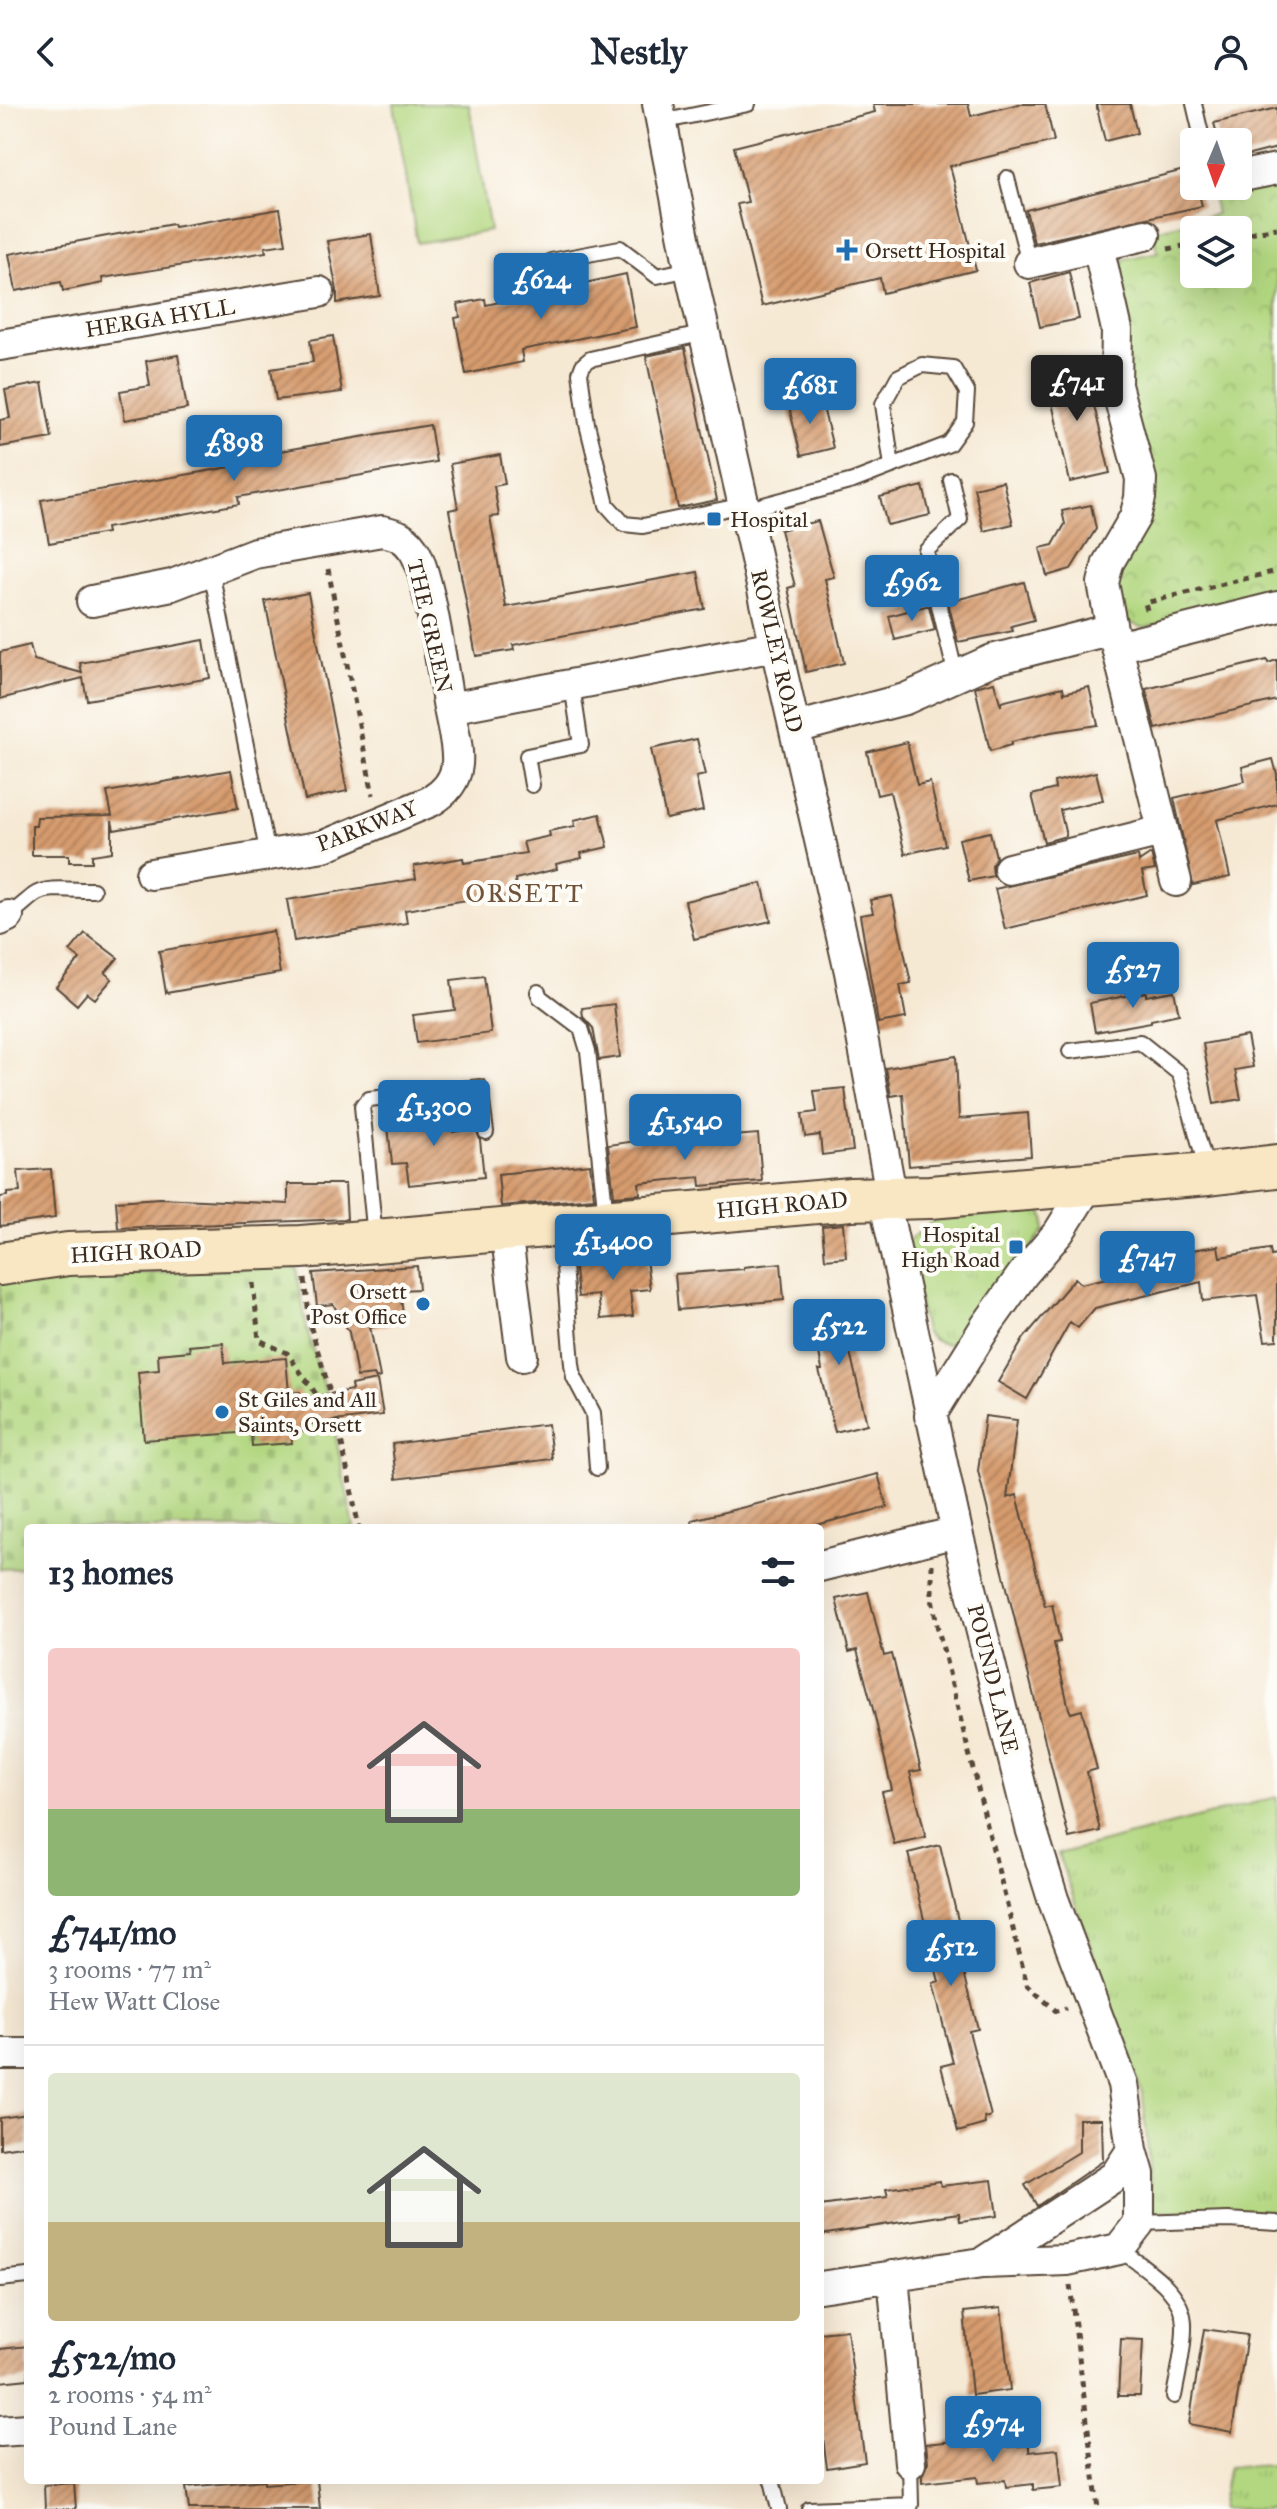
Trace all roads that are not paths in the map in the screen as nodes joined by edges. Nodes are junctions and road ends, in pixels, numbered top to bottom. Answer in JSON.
{"nodes":[{"id":1,"x":748,"y":104,"type":"edge"},
{"id":2,"x":1194,"y":104,"type":"edge"},
{"id":3,"x":730,"y":106,"type":"edge"},
{"id":4,"x":660,"y":113,"type":"edge"},
{"id":5,"x":1200,"y":128,"type":"edge"},
{"id":6,"x":1277,"y":169,"type":"edge"},
{"id":7,"x":1252,"y":174,"type":"edge"},
{"id":8,"x":1007,"y":178,"type":"dead end"},
{"id":9,"x":1145,"y":235,"type":"dead end"},
{"id":10,"x":1098,"y":246,"type":"junction"},
{"id":11,"x":551,"y":261,"type":"dead end"},
{"id":12,"x":1029,"y":263,"type":"joint"},
{"id":13,"x":690,"y":269,"type":"junction"},
{"id":14,"x":319,"y":292,"type":"dead end"},
{"id":15,"x":705,"y":333,"type":"junction"},
{"id":16,"x":0,"y":345,"type":"edge"},
{"id":17,"x":892,"y":466,"type":"junction"},
{"id":18,"x":951,"y":480,"type":"dead end"},
{"id":19,"x":744,"y":508,"type":"junction"},
{"id":20,"x":211,"y":571,"type":"junction"},
{"id":21,"x":92,"y":601,"type":"dead end"},
{"id":22,"x":1277,"y":607,"type":"edge"},
{"id":23,"x":1114,"y":638,"type":"junction"},
{"id":24,"x":775,"y":646,"type":"junction"},
{"id":25,"x":956,"y":676,"type":"junction"},
{"id":26,"x":572,"y":685,"type":"junction"},
{"id":27,"x":449,"y":708,"type":"junction"},
{"id":28,"x":795,"y":728,"type":"junction"},
{"id":29,"x":532,"y":785,"type":"dead end"},
{"id":30,"x":1162,"y":831,"type":"junction"},
{"id":31,"x":268,"y":855,"type":"junction"},
{"id":32,"x":1009,"y":869,"type":"dead end"},
{"id":33,"x":151,"y":874,"type":"dead end"},
{"id":34,"x":1176,"y":881,"type":"dead end"},
{"id":35,"x":93,"y":890,"type":"dead end"},
{"id":36,"x":4,"y":918,"type":"edge"},
{"id":37,"x":538,"y":992,"type":"dead end"},
{"id":38,"x":1070,"y":1051,"type":"dead end"},
{"id":39,"x":486,"y":1132,"type":"dead end"},
{"id":40,"x":1277,"y":1166,"type":"edge"},
{"id":41,"x":1208,"y":1174,"type":"junction"},
{"id":42,"x":1089,"y":1184,"type":"junction"},
{"id":43,"x":888,"y":1199,"type":"junction"},
{"id":44,"x":607,"y":1221,"type":"junction"},
{"id":45,"x":560,"y":1225,"type":"junction"},
{"id":46,"x":506,"y":1230,"type":"junction"},
{"id":47,"x":376,"y":1241,"type":"junction"},
{"id":48,"x":0,"y":1264,"type":"edge"},
{"id":49,"x":522,"y":1356,"type":"dead end"},
{"id":50,"x":930,"y":1416,"type":"junction"},
{"id":51,"x":597,"y":1468,"type":"dead end"},
{"id":52,"x":945,"y":1535,"type":"junction"},
{"id":53,"x":824,"y":1565,"type":"edge"},
{"id":54,"x":0,"y":2054,"type":"edge"},
{"id":55,"x":24,"y":2054,"type":"edge"},
{"id":56,"x":1132,"y":2150,"type":"junction"},
{"id":57,"x":1139,"y":2223,"type":"junction"},
{"id":58,"x":1277,"y":2223,"type":"edge"},
{"id":59,"x":1119,"y":2249,"type":"junction"},
{"id":60,"x":982,"y":2263,"type":"junction"},
{"id":61,"x":24,"y":2276,"type":"edge"},
{"id":62,"x":893,"y":2276,"type":"junction"},
{"id":63,"x":0,"y":2279,"type":"edge"},
{"id":64,"x":824,"y":2286,"type":"edge"},
{"id":65,"x":1174,"y":2396,"type":"dead end"},
{"id":66,"x":24,"y":2429,"type":"edge"},
{"id":67,"x":0,"y":2431,"type":"edge"},
{"id":68,"x":910,"y":2463,"type":"joint"},
{"id":69,"x":773,"y":2484,"type":"edge"},
{"id":70,"x":779,"y":2509,"type":"edge"},
{"id":71,"x":809,"y":2509,"type":"edge"}],
"edges":[{"from":1,"to":3,"type":"lane"},
{"from":2,"to":5,"type":"lane"},
{"from":3,"to":4,"type":"lane"},
{"from":4,"to":13,"type":"street","name":"ROWLEY ROAD"},
{"from":6,"to":7,"type":"street"},
{"from":8,"to":12,"type":"lane"},
{"from":9,"to":10,"type":"street"},
{"from":10,"to":12,"type":"street"},
{"from":10,"to":23,"type":"street"},
{"from":11,"to":13,"type":"lane"},
{"from":13,"to":15,"type":"street","name":"ROWLEY ROAD"},
{"from":14,"to":16,"type":"street","name":"HERGA HYLL"},
{"from":15,"to":19,"type":"street","name":"ROWLEY ROAD"},
{"from":15,"to":19,"type":"lane"},
{"from":17,"to":17,"type":"lane"},
{"from":17,"to":19,"type":"lane"},
{"from":18,"to":25,"type":"lane"},
{"from":19,"to":24,"type":"street","name":"ROWLEY ROAD"},
{"from":20,"to":21,"type":"street","name":"THE GREEN"},
{"from":20,"to":27,"type":"street","name":"THE GREEN"},
{"from":20,"to":31,"type":"lane"},
{"from":22,"to":23,"type":"street"},
{"from":23,"to":25,"type":"street"},
{"from":23,"to":30,"type":"street"},
{"from":24,"to":26,"type":"street","name":"THE GREEN"},
{"from":24,"to":28,"type":"street","name":"ROWLEY ROAD"},
{"from":25,"to":28,"type":"street"},
{"from":26,"to":27,"type":"street","name":"THE GREEN"},
{"from":26,"to":29,"type":"lane"},
{"from":27,"to":31,"type":"street","name":"PARKWAY"},
{"from":28,"to":43,"type":"street","name":"ROWLEY ROAD"},
{"from":30,"to":32,"type":"street"},
{"from":30,"to":34,"type":"street"},
{"from":31,"to":33,"type":"street","name":"PARKWAY"},
{"from":35,"to":36,"type":"lane"},
{"from":37,"to":44,"type":"lane"},
{"from":38,"to":41,"type":"lane"},
{"from":39,"to":47,"type":"lane"},
{"from":40,"to":41,"type":"main road","name":"HIGH ROAD"},
{"from":41,"to":42,"type":"main road","name":"HIGH ROAD"},
{"from":42,"to":43,"type":"main road","name":"HIGH ROAD"},
{"from":42,"to":50,"type":"street"},
{"from":43,"to":44,"type":"main road","name":"HIGH ROAD"},
{"from":43,"to":50,"type":"street","name":"POUND LANE"},
{"from":44,"to":45,"type":"main road","name":"HIGH ROAD"},
{"from":45,"to":46,"type":"main road","name":"HIGH ROAD"},
{"from":45,"to":51,"type":"lane"},
{"from":46,"to":47,"type":"main road","name":"HIGH ROAD"},
{"from":46,"to":49,"type":"street"},
{"from":47,"to":48,"type":"main road","name":"HIGH ROAD"},
{"from":50,"to":52,"type":"street","name":"POUND LANE"},
{"from":52,"to":53,"type":"street"},
{"from":52,"to":56,"type":"street","name":"POUND LANE"},
{"from":54,"to":55,"type":"street"},
{"from":56,"to":57,"type":"street","name":"POUND LANE"},
{"from":56,"to":60,"type":"street"},
{"from":57,"to":58,"type":"lane"},
{"from":57,"to":59,"type":"street"},
{"from":59,"to":60,"type":"street"},
{"from":59,"to":65,"type":"lane"},
{"from":60,"to":62,"type":"street"},
{"from":61,"to":63,"type":"lane"},
{"from":62,"to":64,"type":"street"},
{"from":62,"to":68,"type":"street"},
{"from":66,"to":67,"type":"street"},
{"from":68,"to":71,"type":"lane"},
{"from":69,"to":70,"type":"lane"}]}
